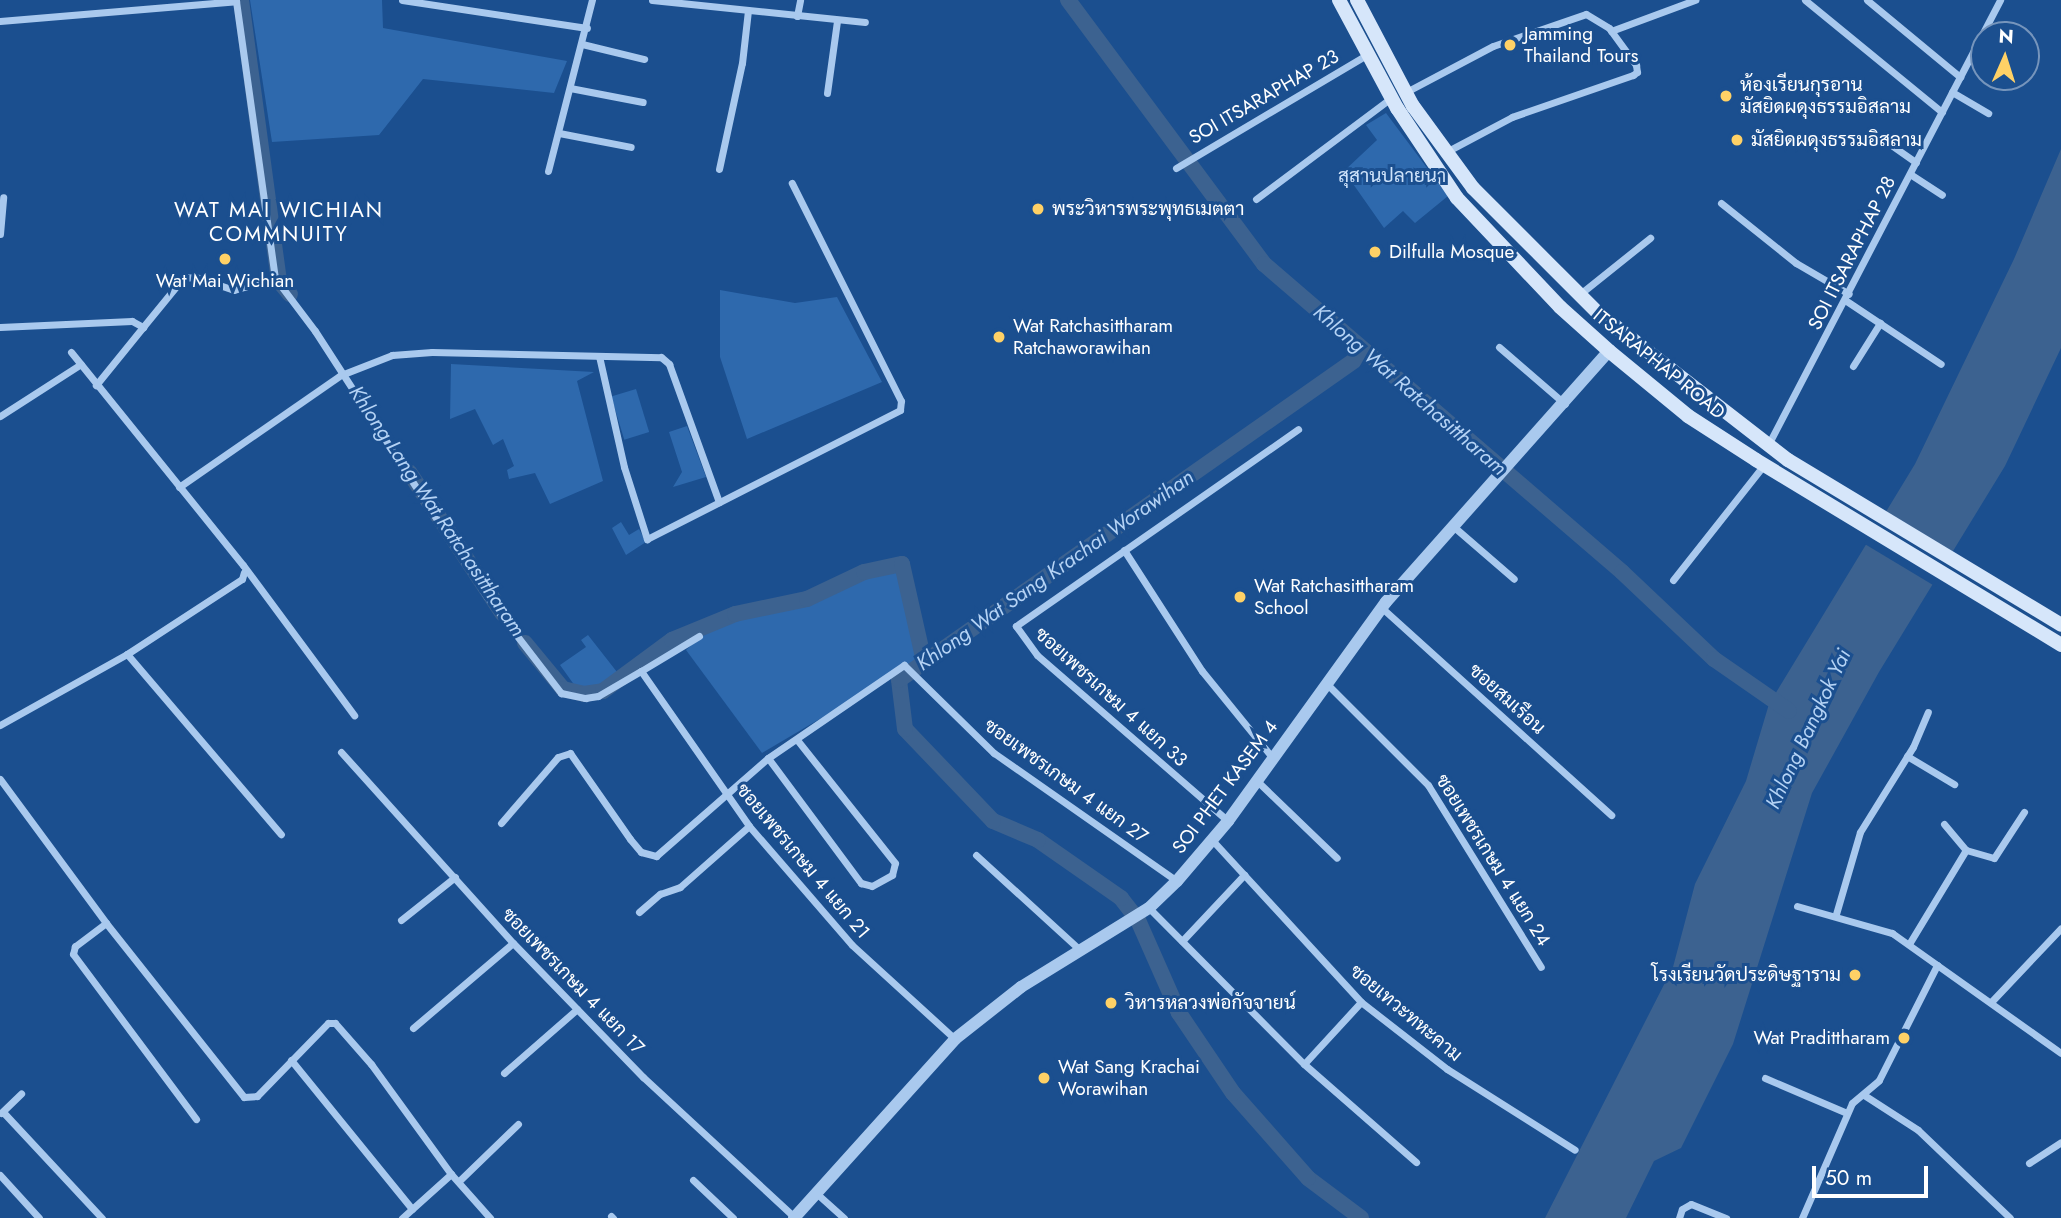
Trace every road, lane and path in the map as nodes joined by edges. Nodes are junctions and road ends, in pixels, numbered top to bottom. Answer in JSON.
{"nodes":[{"id":1,"x":401,"y":0,"type":"edge"},
{"id":2,"x":592,"y":0,"type":"edge"},
{"id":3,"x":652,"y":0,"type":"edge"},
{"id":4,"x":741,"y":0,"type":"edge"},
{"id":5,"x":800,"y":0,"type":"edge"},
{"id":6,"x":1339,"y":0,"type":"edge"},
{"id":7,"x":1357,"y":0,"type":"edge"},
{"id":8,"x":1696,"y":0,"type":"edge"},
{"id":9,"x":1805,"y":0,"type":"edge"},
{"id":10,"x":1867,"y":0,"type":"edge"},
{"id":11,"x":2000,"y":0,"type":"edge"},
{"id":12,"x":744,"y":9,"type":"junction"},
{"id":13,"x":797,"y":16,"type":"junction"},
{"id":14,"x":0,"y":20,"type":"edge"},
{"id":15,"x":836,"y":21,"type":"junction"},
{"id":16,"x":864,"y":22,"type":"dead end"},
{"id":17,"x":587,"y":28,"type":"junction"},
{"id":18,"x":1611,"y":31,"type":"junction"},
{"id":19,"x":582,"y":44,"type":"junction"},
{"id":20,"x":1368,"y":54,"type":"junction"},
{"id":21,"x":644,"y":59,"type":"dead end"},
{"id":22,"x":1960,"y":78,"type":"junction"},
{"id":23,"x":570,"y":88,"type":"junction"},
{"id":24,"x":1406,"y":92,"type":"junction"},
{"id":25,"x":1952,"y":92,"type":"junction"},
{"id":26,"x":827,"y":93,"type":"dead end"},
{"id":27,"x":1392,"y":97,"type":"junction"},
{"id":28,"x":643,"y":102,"type":"dead end"},
{"id":29,"x":1942,"y":113,"type":"junction"},
{"id":30,"x":1988,"y":113,"type":"dead end"},
{"id":31,"x":559,"y":133,"type":"junction"},
{"id":32,"x":1884,"y":140,"type":"dead end"},
{"id":33,"x":631,"y":147,"type":"dead end"},
{"id":34,"x":1447,"y":152,"type":"junction"},
{"id":35,"x":1916,"y":162,"type":"junction"},
{"id":36,"x":1176,"y":168,"type":"dead end"},
{"id":37,"x":719,"y":169,"type":"dead end"},
{"id":38,"x":548,"y":171,"type":"dead end"},
{"id":39,"x":1910,"y":174,"type":"junction"},
{"id":40,"x":792,"y":183,"type":"dead end"},
{"id":41,"x":1942,"y":195,"type":"dead end"},
{"id":42,"x":3,"y":197,"type":"dead end"},
{"id":43,"x":1256,"y":199,"type":"dead end"},
{"id":44,"x":1721,"y":203,"type":"dead end"},
{"id":45,"x":0,"y":234,"type":"edge"},
{"id":46,"x":1650,"y":238,"type":"dead end"},
{"id":47,"x":275,"y":278,"type":"junction"},
{"id":48,"x":1580,"y":294,"type":"junction"},
{"id":49,"x":1847,"y":297,"type":"junction"},
{"id":50,"x":1880,"y":323,"type":"junction"},
{"id":51,"x":0,"y":327,"type":"edge"},
{"id":52,"x":143,"y":327,"type":"junction"},
{"id":53,"x":1626,"y":334,"type":"junction"},
{"id":54,"x":1499,"y":347,"type":"dead end"},
{"id":55,"x":1609,"y":351,"type":"junction"},
{"id":56,"x":71,"y":352,"type":"dead end"},
{"id":57,"x":599,"y":355,"type":"junction"},
{"id":58,"x":81,"y":364,"type":"junction"},
{"id":59,"x":1941,"y":364,"type":"dead end"},
{"id":60,"x":1853,"y":366,"type":"dead end"},
{"id":61,"x":342,"y":374,"type":"junction"},
{"id":62,"x":96,"y":384,"type":"junction"},
{"id":63,"x":1565,"y":404,"type":"junction"},
{"id":64,"x":0,"y":416,"type":"edge"},
{"id":65,"x":1298,"y":429,"type":"dead end"},
{"id":66,"x":1768,"y":445,"type":"junction"},
{"id":67,"x":1769,"y":468,"type":"junction"},
{"id":68,"x":179,"y":487,"type":"junction"},
{"id":69,"x":719,"y":502,"type":"junction"},
{"id":70,"x":1454,"y":527,"type":"junction"},
{"id":71,"x":1125,"y":550,"type":"junction"},
{"id":72,"x":244,"y":572,"type":"junction"},
{"id":73,"x":1514,"y":579,"type":"dead end"},
{"id":74,"x":1673,"y":580,"type":"dead end"},
{"id":75,"x":1382,"y":608,"type":"junction"},
{"id":76,"x":2061,"y":625,"type":"edge"},
{"id":77,"x":699,"y":636,"type":"dead end"},
{"id":78,"x":2061,"y":645,"type":"edge"},
{"id":79,"x":127,"y":654,"type":"junction"},
{"id":80,"x":641,"y":671,"type":"junction"},
{"id":81,"x":1326,"y":683,"type":"junction"},
{"id":82,"x":1928,"y":712,"type":"dead end"},
{"id":83,"x":354,"y":715,"type":"dead end"},
{"id":84,"x":0,"y":725,"type":"edge"},
{"id":85,"x":798,"y":741,"type":"junction"},
{"id":86,"x":341,"y":752,"type":"dead end"},
{"id":87,"x":1907,"y":756,"type":"junction"},
{"id":88,"x":1272,"y":757,"type":"junction"},
{"id":89,"x":768,"y":758,"type":"junction"},
{"id":90,"x":0,"y":779,"type":"edge"},
{"id":91,"x":1256,"y":780,"type":"junction"},
{"id":92,"x":1954,"y":784,"type":"dead end"},
{"id":93,"x":726,"y":794,"type":"junction"},
{"id":94,"x":2024,"y":812,"type":"dead end"},
{"id":95,"x":1611,"y":815,"type":"dead end"},
{"id":96,"x":1228,"y":821,"type":"junction"},
{"id":97,"x":501,"y":823,"type":"dead end"},
{"id":98,"x":1944,"y":824,"type":"dead end"},
{"id":99,"x":749,"y":826,"type":"junction"},
{"id":100,"x":281,"y":834,"type":"dead end"},
{"id":101,"x":1213,"y":841,"type":"junction"},
{"id":102,"x":1965,"y":850,"type":"junction"},
{"id":103,"x":976,"y":855,"type":"dead end"},
{"id":104,"x":1338,"y":858,"type":"dead end"},
{"id":105,"x":1244,"y":875,"type":"junction"},
{"id":106,"x":455,"y":877,"type":"junction"},
{"id":107,"x":1177,"y":881,"type":"junction"},
{"id":108,"x":1797,"y":906,"type":"dead end"},
{"id":109,"x":1144,"y":910,"type":"junction"},
{"id":110,"x":639,"y":912,"type":"dead end"},
{"id":111,"x":1836,"y":914,"type":"junction"},
{"id":112,"x":401,"y":920,"type":"dead end"},
{"id":113,"x":106,"y":923,"type":"junction"},
{"id":114,"x":2061,"y":928,"type":"edge"},
{"id":115,"x":1182,"y":941,"type":"junction"},
{"id":116,"x":513,"y":943,"type":"junction"},
{"id":117,"x":1909,"y":944,"type":"junction"},
{"id":118,"x":1079,"y":949,"type":"junction"},
{"id":119,"x":1937,"y":965,"type":"junction"},
{"id":120,"x":1541,"y":967,"type":"dead end"},
{"id":121,"x":1992,"y":1001,"type":"junction"},
{"id":122,"x":1361,"y":1002,"type":"junction"},
{"id":123,"x":577,"y":1009,"type":"junction"},
{"id":124,"x":413,"y":1028,"type":"dead end"},
{"id":125,"x":955,"y":1039,"type":"junction"},
{"id":126,"x":2061,"y":1053,"type":"edge"},
{"id":127,"x":291,"y":1060,"type":"junction"},
{"id":128,"x":1304,"y":1065,"type":"junction"},
{"id":129,"x":503,"y":1073,"type":"dead end"},
{"id":130,"x":1765,"y":1078,"type":"dead end"},
{"id":131,"x":20,"y":1094,"type":"dead end"},
{"id":132,"x":1864,"y":1095,"type":"junction"},
{"id":133,"x":1,"y":1113,"type":"edge"},
{"id":134,"x":1847,"y":1114,"type":"junction"},
{"id":135,"x":196,"y":1119,"type":"dead end"},
{"id":136,"x":518,"y":1124,"type":"dead end"},
{"id":137,"x":2061,"y":1142,"type":"edge"},
{"id":138,"x":1575,"y":1150,"type":"dead end"},
{"id":139,"x":1416,"y":1162,"type":"dead end"},
{"id":140,"x":2029,"y":1163,"type":"dead end"},
{"id":141,"x":451,"y":1174,"type":"junction"},
{"id":142,"x":0,"y":1175,"type":"edge"},
{"id":143,"x":693,"y":1180,"type":"dead end"},
{"id":144,"x":458,"y":1181,"type":"junction"},
{"id":145,"x":814,"y":1192,"type":"junction"},
{"id":146,"x":412,"y":1209,"type":"junction"},
{"id":147,"x":39,"y":1218,"type":"edge"},
{"id":148,"x":102,"y":1218,"type":"edge"},
{"id":149,"x":402,"y":1218,"type":"edge"},
{"id":150,"x":490,"y":1218,"type":"edge"},
{"id":151,"x":733,"y":1218,"type":"edge"},
{"id":152,"x":795,"y":1218,"type":"edge"},
{"id":153,"x":844,"y":1218,"type":"edge"},
{"id":154,"x":1679,"y":1218,"type":"edge"},
{"id":155,"x":1726,"y":1218,"type":"edge"},
{"id":156,"x":1802,"y":1218,"type":"edge"},
{"id":157,"x":2010,"y":1218,"type":"edge"}],
"edges":[{"from":1,"to":17,"type":"street"},
{"from":2,"to":17,"type":"street"},
{"from":3,"to":12,"type":"street"},
{"from":4,"to":12,"type":"street"},
{"from":5,"to":13,"type":"street"},
{"from":6,"to":20,"type":"main road","name":"ITSARAPHAP ROAD"},
{"from":7,"to":24,"type":"main road"},
{"from":8,"to":18,"type":"street"},
{"from":9,"to":29,"type":"street"},
{"from":10,"to":22,"type":"street"},
{"from":11,"to":22,"type":"street","name":"SOI ITSARAPHAP 28"},
{"from":12,"to":13,"type":"street"},
{"from":12,"to":37,"type":"street"},
{"from":13,"to":15,"type":"street"},
{"from":14,"to":47,"type":"street"},
{"from":15,"to":16,"type":"street"},
{"from":15,"to":26,"type":"street"},
{"from":17,"to":19,"type":"street"},
{"from":18,"to":24,"type":"street"},
{"from":18,"to":34,"type":"street"},
{"from":19,"to":21,"type":"street"},
{"from":19,"to":23,"type":"street"},
{"from":20,"to":27,"type":"main road","name":"ITSARAPHAP ROAD"},
{"from":20,"to":36,"type":"street","name":"SOI ITSARAPHAP 23"},
{"from":22,"to":25,"type":"street","name":"SOI ITSARAPHAP 28"},
{"from":23,"to":28,"type":"street"},
{"from":23,"to":31,"type":"street"},
{"from":24,"to":34,"type":"main road"},
{"from":25,"to":29,"type":"street","name":"SOI ITSARAPHAP 28"},
{"from":25,"to":30,"type":"street"},
{"from":27,"to":43,"type":"street"},
{"from":27,"to":55,"type":"main road","name":"ITSARAPHAP ROAD"},
{"from":29,"to":35,"type":"street","name":"SOI ITSARAPHAP 28"},
{"from":31,"to":33,"type":"street"},
{"from":31,"to":38,"type":"street"},
{"from":32,"to":35,"type":"street"},
{"from":34,"to":48,"type":"main road"},
{"from":35,"to":39,"type":"street","name":"SOI ITSARAPHAP 28"},
{"from":39,"to":41,"type":"street"},
{"from":39,"to":49,"type":"street","name":"SOI ITSARAPHAP 28"},
{"from":40,"to":69,"type":"street"},
{"from":42,"to":45,"type":"street"},
{"from":44,"to":49,"type":"street"},
{"from":46,"to":48,"type":"street"},
{"from":47,"to":52,"type":"street"},
{"from":47,"to":61,"type":"street"},
{"from":48,"to":53,"type":"main road"},
{"from":49,"to":50,"type":"street"},
{"from":49,"to":66,"type":"street","name":"SOI ITSARAPHAP 28"},
{"from":50,"to":59,"type":"street"},
{"from":50,"to":60,"type":"street"},
{"from":51,"to":52,"type":"street"},
{"from":52,"to":62,"type":"street"},
{"from":53,"to":55,"type":"main road"},
{"from":53,"to":66,"type":"main road"},
{"from":54,"to":63,"type":"street"},
{"from":55,"to":63,"type":"street","name":"SOI PHET KASEM 4"},
{"from":55,"to":67,"type":"main road","name":"ITSARAPHAP ROAD"},
{"from":56,"to":58,"type":"street"},
{"from":57,"to":61,"type":"street"},
{"from":57,"to":69,"type":"street"},
{"from":57,"to":69,"type":"street"},
{"from":58,"to":62,"type":"street"},
{"from":58,"to":64,"type":"street"},
{"from":61,"to":68,"type":"street"},
{"from":61,"to":80,"type":"street"},
{"from":62,"to":68,"type":"street"},
{"from":63,"to":70,"type":"street","name":"SOI PHET KASEM 4"},
{"from":65,"to":71,"type":"street","name":"ซอยเพชรเกษม 4 แยก 33"},
{"from":66,"to":76,"type":"main road"},
{"from":67,"to":74,"type":"street"},
{"from":67,"to":78,"type":"main road","name":"ITSARAPHAP ROAD"},
{"from":68,"to":72,"type":"street"},
{"from":70,"to":73,"type":"street"},
{"from":70,"to":75,"type":"street","name":"SOI PHET KASEM 4"},
{"from":71,"to":88,"type":"street"},
{"from":71,"to":96,"type":"street","name":"ซอยเพชรเกษม 4 แยก 33"},
{"from":72,"to":79,"type":"street"},
{"from":72,"to":83,"type":"street"},
{"from":75,"to":81,"type":"street","name":"SOI PHET KASEM 4"},
{"from":75,"to":95,"type":"street","name":"ซอยสมเรือน"},
{"from":77,"to":80,"type":"street"},
{"from":79,"to":84,"type":"street"},
{"from":79,"to":100,"type":"street"},
{"from":80,"to":93,"type":"street","name":"ซอยเพชรเกษม 4 แยก 21"},
{"from":81,"to":88,"type":"street","name":"SOI PHET KASEM 4"},
{"from":81,"to":120,"type":"street","name":"ซอยเพชรเกษม 4 แยก 24"},
{"from":82,"to":87,"type":"street"},
{"from":85,"to":89,"type":"street"},
{"from":85,"to":89,"type":"street"},
{"from":85,"to":107,"type":"street","name":"ซอยเพชรเกษม 4 แยก 27"},
{"from":86,"to":106,"type":"street","name":"ซอยเพชรเกษม 4 แยก 17"},
{"from":87,"to":92,"type":"street"},
{"from":87,"to":111,"type":"street"},
{"from":88,"to":91,"type":"street","name":"SOI PHET KASEM 4"},
{"from":89,"to":93,"type":"street"},
{"from":90,"to":113,"type":"street"},
{"from":91,"to":96,"type":"street","name":"SOI PHET KASEM 4"},
{"from":91,"to":104,"type":"street"},
{"from":93,"to":97,"type":"street"},
{"from":93,"to":99,"type":"street","name":"ซอยเพชรเกษม 4 แยก 21"},
{"from":94,"to":102,"type":"street"},
{"from":96,"to":101,"type":"street","name":"SOI PHET KASEM 4"},
{"from":98,"to":102,"type":"street"},
{"from":99,"to":110,"type":"street"},
{"from":99,"to":125,"type":"street","name":"ซอยเพชรเกษม 4 แยก 21"},
{"from":101,"to":105,"type":"street","name":"ซอยเทวะทหะคาม"},
{"from":101,"to":107,"type":"street","name":"SOI PHET KASEM 4"},
{"from":102,"to":117,"type":"street"},
{"from":103,"to":118,"type":"street"},
{"from":105,"to":115,"type":"street"},
{"from":105,"to":122,"type":"street","name":"ซอยเทวะทหะคาม"},
{"from":106,"to":112,"type":"street"},
{"from":106,"to":116,"type":"street","name":"ซอยเพชรเกษม 4 แยก 17"},
{"from":107,"to":109,"type":"street","name":"SOI PHET KASEM 4"},
{"from":108,"to":111,"type":"street"},
{"from":109,"to":115,"type":"street"},
{"from":109,"to":118,"type":"street","name":"SOI PHET KASEM 4"},
{"from":111,"to":117,"type":"street"},
{"from":113,"to":127,"type":"street"},
{"from":113,"to":135,"type":"street"},
{"from":114,"to":121,"type":"street"},
{"from":115,"to":128,"type":"street"},
{"from":116,"to":123,"type":"street","name":"ซอยเพชรเกษม 4 แยก 17"},
{"from":116,"to":124,"type":"street"},
{"from":117,"to":119,"type":"street"},
{"from":118,"to":125,"type":"street","name":"SOI PHET KASEM 4"},
{"from":119,"to":121,"type":"street"},
{"from":119,"to":132,"type":"street"},
{"from":121,"to":126,"type":"street"},
{"from":122,"to":128,"type":"street"},
{"from":122,"to":138,"type":"street","name":"ซอยเทวะทหะคาม"},
{"from":123,"to":129,"type":"street"},
{"from":123,"to":152,"type":"street","name":"ซอยเพชรเกษม 4 แยก 17"},
{"from":125,"to":145,"type":"street","name":"SOI PHET KASEM 4"},
{"from":127,"to":141,"type":"street"},
{"from":127,"to":146,"type":"street"},
{"from":128,"to":139,"type":"street"},
{"from":130,"to":134,"type":"street"},
{"from":131,"to":133,"type":"street"},
{"from":132,"to":134,"type":"street"},
{"from":132,"to":157,"type":"street"},
{"from":133,"to":148,"type":"street"},
{"from":134,"to":156,"type":"street"},
{"from":136,"to":144,"type":"street"},
{"from":137,"to":140,"type":"street"},
{"from":141,"to":144,"type":"street"},
{"from":141,"to":146,"type":"street"},
{"from":142,"to":147,"type":"street"},
{"from":143,"to":151,"type":"street"},
{"from":144,"to":150,"type":"street"},
{"from":145,"to":152,"type":"street","name":"SOI PHET KASEM 4"},
{"from":145,"to":153,"type":"street"},
{"from":146,"to":149,"type":"street"},
{"from":154,"to":155,"type":"street"}]}
